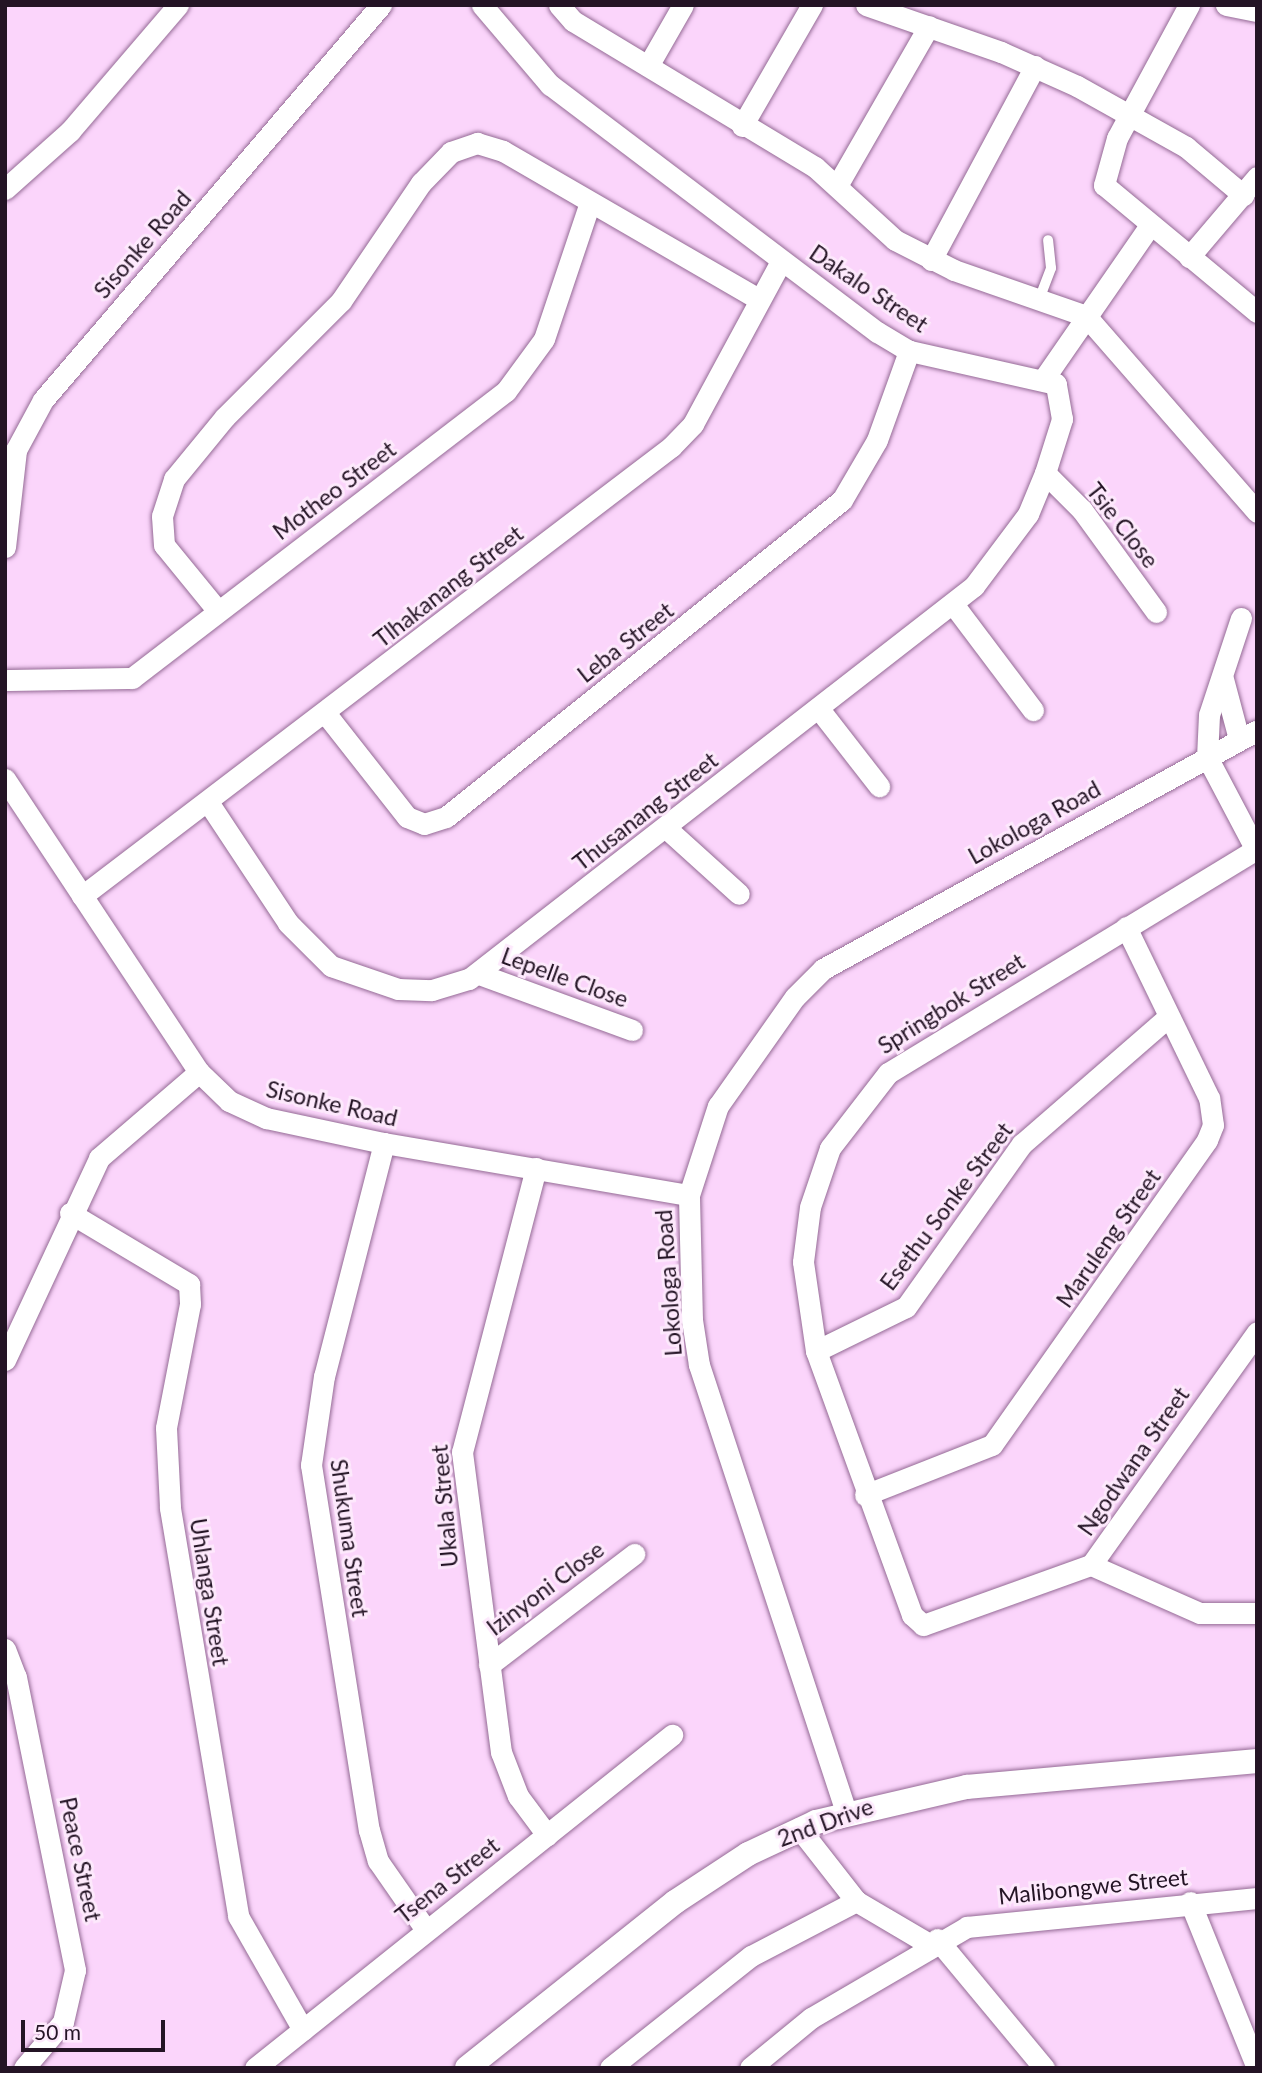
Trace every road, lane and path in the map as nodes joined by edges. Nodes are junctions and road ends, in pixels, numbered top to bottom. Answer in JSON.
{"nodes":[{"id":1,"x":178,"y":5,"type":"edge"},
{"id":2,"x":381,"y":5,"type":"edge"},
{"id":3,"x":482,"y":5,"type":"edge"},
{"id":4,"x":559,"y":5,"type":"edge"},
{"id":5,"x":683,"y":5,"type":"edge"},
{"id":6,"x":812,"y":5,"type":"edge"},
{"id":7,"x":866,"y":5,"type":"edge"},
{"id":8,"x":1189,"y":5,"type":"edge"},
{"id":9,"x":1226,"y":5,"type":"edge"},
{"id":10,"x":1257,"y":11,"type":"edge"},
{"id":11,"x":929,"y":26,"type":"junction"},
{"id":12,"x":648,"y":66,"type":"junction"},
{"id":13,"x":1035,"y":66,"type":"junction"},
{"id":14,"x":1131,"y":115,"type":"junction"},
{"id":15,"x":742,"y":126,"type":"junction"},
{"id":16,"x":1257,"y":177,"type":"edge"},
{"id":17,"x":838,"y":184,"type":"junction"},
{"id":18,"x":5,"y":189,"type":"edge"},
{"id":19,"x":1243,"y":195,"type":"junction"},
{"id":20,"x":589,"y":205,"type":"junction"},
{"id":21,"x":1149,"y":227,"type":"junction"},
{"id":22,"x":1048,"y":240,"type":"dead end"},
{"id":23,"x":1189,"y":257,"type":"junction"},
{"id":24,"x":931,"y":260,"type":"junction"},
{"id":25,"x":781,"y":261,"type":"junction"},
{"id":26,"x":1040,"y":296,"type":"junction"},
{"id":27,"x":758,"y":299,"type":"junction"},
{"id":28,"x":1257,"y":312,"type":"edge"},
{"id":29,"x":1086,"y":316,"type":"junction"},
{"id":30,"x":909,"y":351,"type":"junction"},
{"id":31,"x":1045,"y":377,"type":"junction"},
{"id":32,"x":1045,"y":473,"type":"junction"},
{"id":33,"x":7,"y":505,"type":"edge"},
{"id":34,"x":1257,"y":512,"type":"edge"},
{"id":35,"x":5,"y":547,"type":"edge"},
{"id":36,"x":953,"y":604,"type":"junction"},
{"id":37,"x":218,"y":611,"type":"junction"},
{"id":38,"x":1156,"y":612,"type":"dead end"},
{"id":39,"x":1241,"y":618,"type":"dead end"},
{"id":40,"x":1223,"y":679,"type":"junction"},
{"id":41,"x":5,"y":680,"type":"edge"},
{"id":42,"x":819,"y":709,"type":"junction"},
{"id":43,"x":1033,"y":710,"type":"dead end"},
{"id":44,"x":326,"y":714,"type":"junction"},
{"id":45,"x":1248,"y":735,"type":"edge"},
{"id":46,"x":1207,"y":757,"type":"junction"},
{"id":47,"x":5,"y":779,"type":"edge"},
{"id":48,"x":878,"y":786,"type":"dead end"},
{"id":49,"x":210,"y":805,"type":"junction"},
{"id":50,"x":666,"y":828,"type":"junction"},
{"id":51,"x":1256,"y":851,"type":"edge"},
{"id":52,"x":739,"y":894,"type":"dead end"},
{"id":53,"x":82,"y":896,"type":"junction"},
{"id":54,"x":1126,"y":927,"type":"junction"},
{"id":55,"x":479,"y":974,"type":"junction"},
{"id":56,"x":1168,"y":1017,"type":"junction"},
{"id":57,"x":632,"y":1030,"type":"dead end"},
{"id":58,"x":199,"y":1072,"type":"junction"},
{"id":59,"x":384,"y":1143,"type":"junction"},
{"id":60,"x":536,"y":1168,"type":"junction"},
{"id":61,"x":689,"y":1195,"type":"junction"},
{"id":62,"x":70,"y":1213,"type":"junction"},
{"id":63,"x":1257,"y":1332,"type":"edge"},
{"id":64,"x":816,"y":1351,"type":"junction"},
{"id":65,"x":5,"y":1360,"type":"edge"},
{"id":66,"x":865,"y":1494,"type":"junction"},
{"id":67,"x":634,"y":1554,"type":"dead end"},
{"id":68,"x":1091,"y":1565,"type":"junction"},
{"id":69,"x":1257,"y":1613,"type":"edge"},
{"id":70,"x":912,"y":1615,"type":"joint"},
{"id":71,"x":5,"y":1649,"type":"edge"},
{"id":72,"x":489,"y":1665,"type":"junction"},
{"id":73,"x":672,"y":1735,"type":"dead end"},
{"id":74,"x":1257,"y":1761,"type":"edge"},
{"id":75,"x":846,"y":1812,"type":"junction"},
{"id":76,"x":799,"y":1828,"type":"junction"},
{"id":77,"x":547,"y":1835,"type":"junction"},
{"id":78,"x":1257,"y":1898,"type":"edge"},
{"id":79,"x":856,"y":1901,"type":"junction"},
{"id":80,"x":1190,"y":1902,"type":"junction"},
{"id":81,"x":426,"y":1930,"type":"junction"},
{"id":82,"x":933,"y":1942,"type":"junction"},
{"id":83,"x":303,"y":2030,"type":"junction"},
{"id":84,"x":24,"y":2068,"type":"edge"},
{"id":85,"x":256,"y":2068,"type":"edge"},
{"id":86,"x":467,"y":2068,"type":"edge"},
{"id":87,"x":610,"y":2068,"type":"edge"},
{"id":88,"x":750,"y":2068,"type":"edge"},
{"id":89,"x":1045,"y":2068,"type":"edge"},
{"id":90,"x":1257,"y":2068,"type":"edge"}],
"edges":[{"from":1,"to":18,"type":"street"},
{"from":2,"to":33,"type":"street","name":"Sisonke Road"},
{"from":3,"to":25,"type":"street","name":"Dakalo Street"},
{"from":4,"to":12,"type":"street"},
{"from":5,"to":12,"type":"street"},
{"from":6,"to":15,"type":"street"},
{"from":7,"to":11,"type":"street"},
{"from":8,"to":14,"type":"street"},
{"from":9,"to":10,"type":"street"},
{"from":11,"to":13,"type":"street"},
{"from":11,"to":17,"type":"street"},
{"from":12,"to":15,"type":"street"},
{"from":13,"to":14,"type":"street"},
{"from":13,"to":24,"type":"street"},
{"from":14,"to":19,"type":"street"},
{"from":14,"to":21,"type":"street"},
{"from":15,"to":17,"type":"street"},
{"from":16,"to":19,"type":"street"},
{"from":17,"to":24,"type":"street"},
{"from":19,"to":23,"type":"street"},
{"from":20,"to":27,"type":"street"},
{"from":20,"to":37,"type":"street","name":"Motheo Street"},
{"from":20,"to":37,"type":"street"},
{"from":21,"to":23,"type":"street"},
{"from":21,"to":29,"type":"street"},
{"from":22,"to":26,"type":"lane"},
{"from":23,"to":28,"type":"street"},
{"from":24,"to":26,"type":"street"},
{"from":25,"to":27,"type":"street","name":"Tlhakanang Street"},
{"from":25,"to":30,"type":"street","name":"Dakalo Street"},
{"from":26,"to":29,"type":"street"},
{"from":27,"to":44,"type":"street","name":"Tlhakanang Street"},
{"from":29,"to":31,"type":"street"},
{"from":29,"to":34,"type":"street"},
{"from":30,"to":31,"type":"street","name":"Dakalo Street"},
{"from":30,"to":44,"type":"street","name":"Leba Street"},
{"from":31,"to":32,"type":"street","name":"Thusanang Street"},
{"from":32,"to":36,"type":"street","name":"Thusanang Street"},
{"from":32,"to":38,"type":"street","name":"Tsie Close"},
{"from":33,"to":35,"type":"street","name":"Sisonke Road"},
{"from":36,"to":42,"type":"street","name":"Thusanang Street"},
{"from":36,"to":43,"type":"street"},
{"from":37,"to":41,"type":"street","name":"Motheo Street"},
{"from":39,"to":40,"type":"street"},
{"from":40,"to":45,"type":"street"},
{"from":40,"to":46,"type":"street"},
{"from":42,"to":48,"type":"street"},
{"from":42,"to":50,"type":"street","name":"Thusanang Street"},
{"from":44,"to":49,"type":"street","name":"Tlhakanang Street"},
{"from":45,"to":46,"type":"street","name":"Lokologa Road"},
{"from":46,"to":51,"type":"street"},
{"from":46,"to":61,"type":"street","name":"Lokologa Road"},
{"from":47,"to":53,"type":"street","name":"Sisonke Road"},
{"from":49,"to":53,"type":"street","name":"Tlhakanang Street"},
{"from":49,"to":55,"type":"street","name":"Thusanang Street"},
{"from":50,"to":52,"type":"street"},
{"from":50,"to":55,"type":"street","name":"Thusanang Street"},
{"from":51,"to":54,"type":"street","name":"Springbok Street"},
{"from":53,"to":58,"type":"street","name":"Sisonke Road"},
{"from":54,"to":56,"type":"street","name":"Maruleng Street"},
{"from":54,"to":64,"type":"street","name":"Springbok Street"},
{"from":55,"to":57,"type":"street","name":"Lepelle Close"},
{"from":56,"to":64,"type":"street","name":"Esethu Sonke Street"},
{"from":56,"to":66,"type":"street","name":"Maruleng Street"},
{"from":58,"to":59,"type":"street","name":"Sisonke Road"},
{"from":58,"to":62,"type":"street"},
{"from":59,"to":60,"type":"street","name":"Sisonke Road"},
{"from":59,"to":81,"type":"street","name":"Shukuma Street"},
{"from":60,"to":61,"type":"street","name":"Sisonke Road"},
{"from":60,"to":72,"type":"street","name":"Ukala Street"},
{"from":61,"to":75,"type":"street","name":"Lokologa Road"},
{"from":62,"to":65,"type":"street"},
{"from":62,"to":83,"type":"street","name":"Uhlanga Street"},
{"from":63,"to":68,"type":"street","name":"Ngodwana Street"},
{"from":64,"to":66,"type":"street","name":"Springbok Street"},
{"from":66,"to":70,"type":"street","name":"Springbok Street"},
{"from":67,"to":72,"type":"street","name":"Izinyoni Close"},
{"from":68,"to":69,"type":"street"},
{"from":68,"to":70,"type":"street","name":"Ngodwana Street"},
{"from":71,"to":84,"type":"street","name":"Peace Street"},
{"from":72,"to":77,"type":"street","name":"Ukala Street"},
{"from":73,"to":77,"type":"street","name":"Tsena Street"},
{"from":74,"to":75,"type":"street","name":"2nd Drive"},
{"from":75,"to":76,"type":"street","name":"2nd Drive"},
{"from":76,"to":79,"type":"street"},
{"from":76,"to":86,"type":"street","name":"2nd Drive"},
{"from":77,"to":81,"type":"street","name":"Tsena Street"},
{"from":78,"to":80,"type":"street","name":"Malibongwe Street"},
{"from":79,"to":82,"type":"street"},
{"from":79,"to":87,"type":"street"},
{"from":80,"to":82,"type":"street","name":"Malibongwe Street"},
{"from":80,"to":90,"type":"street"},
{"from":81,"to":83,"type":"street","name":"Tsena Street"},
{"from":82,"to":88,"type":"street"},
{"from":82,"to":89,"type":"street"},
{"from":83,"to":85,"type":"street","name":"Tsena Street"}]}
